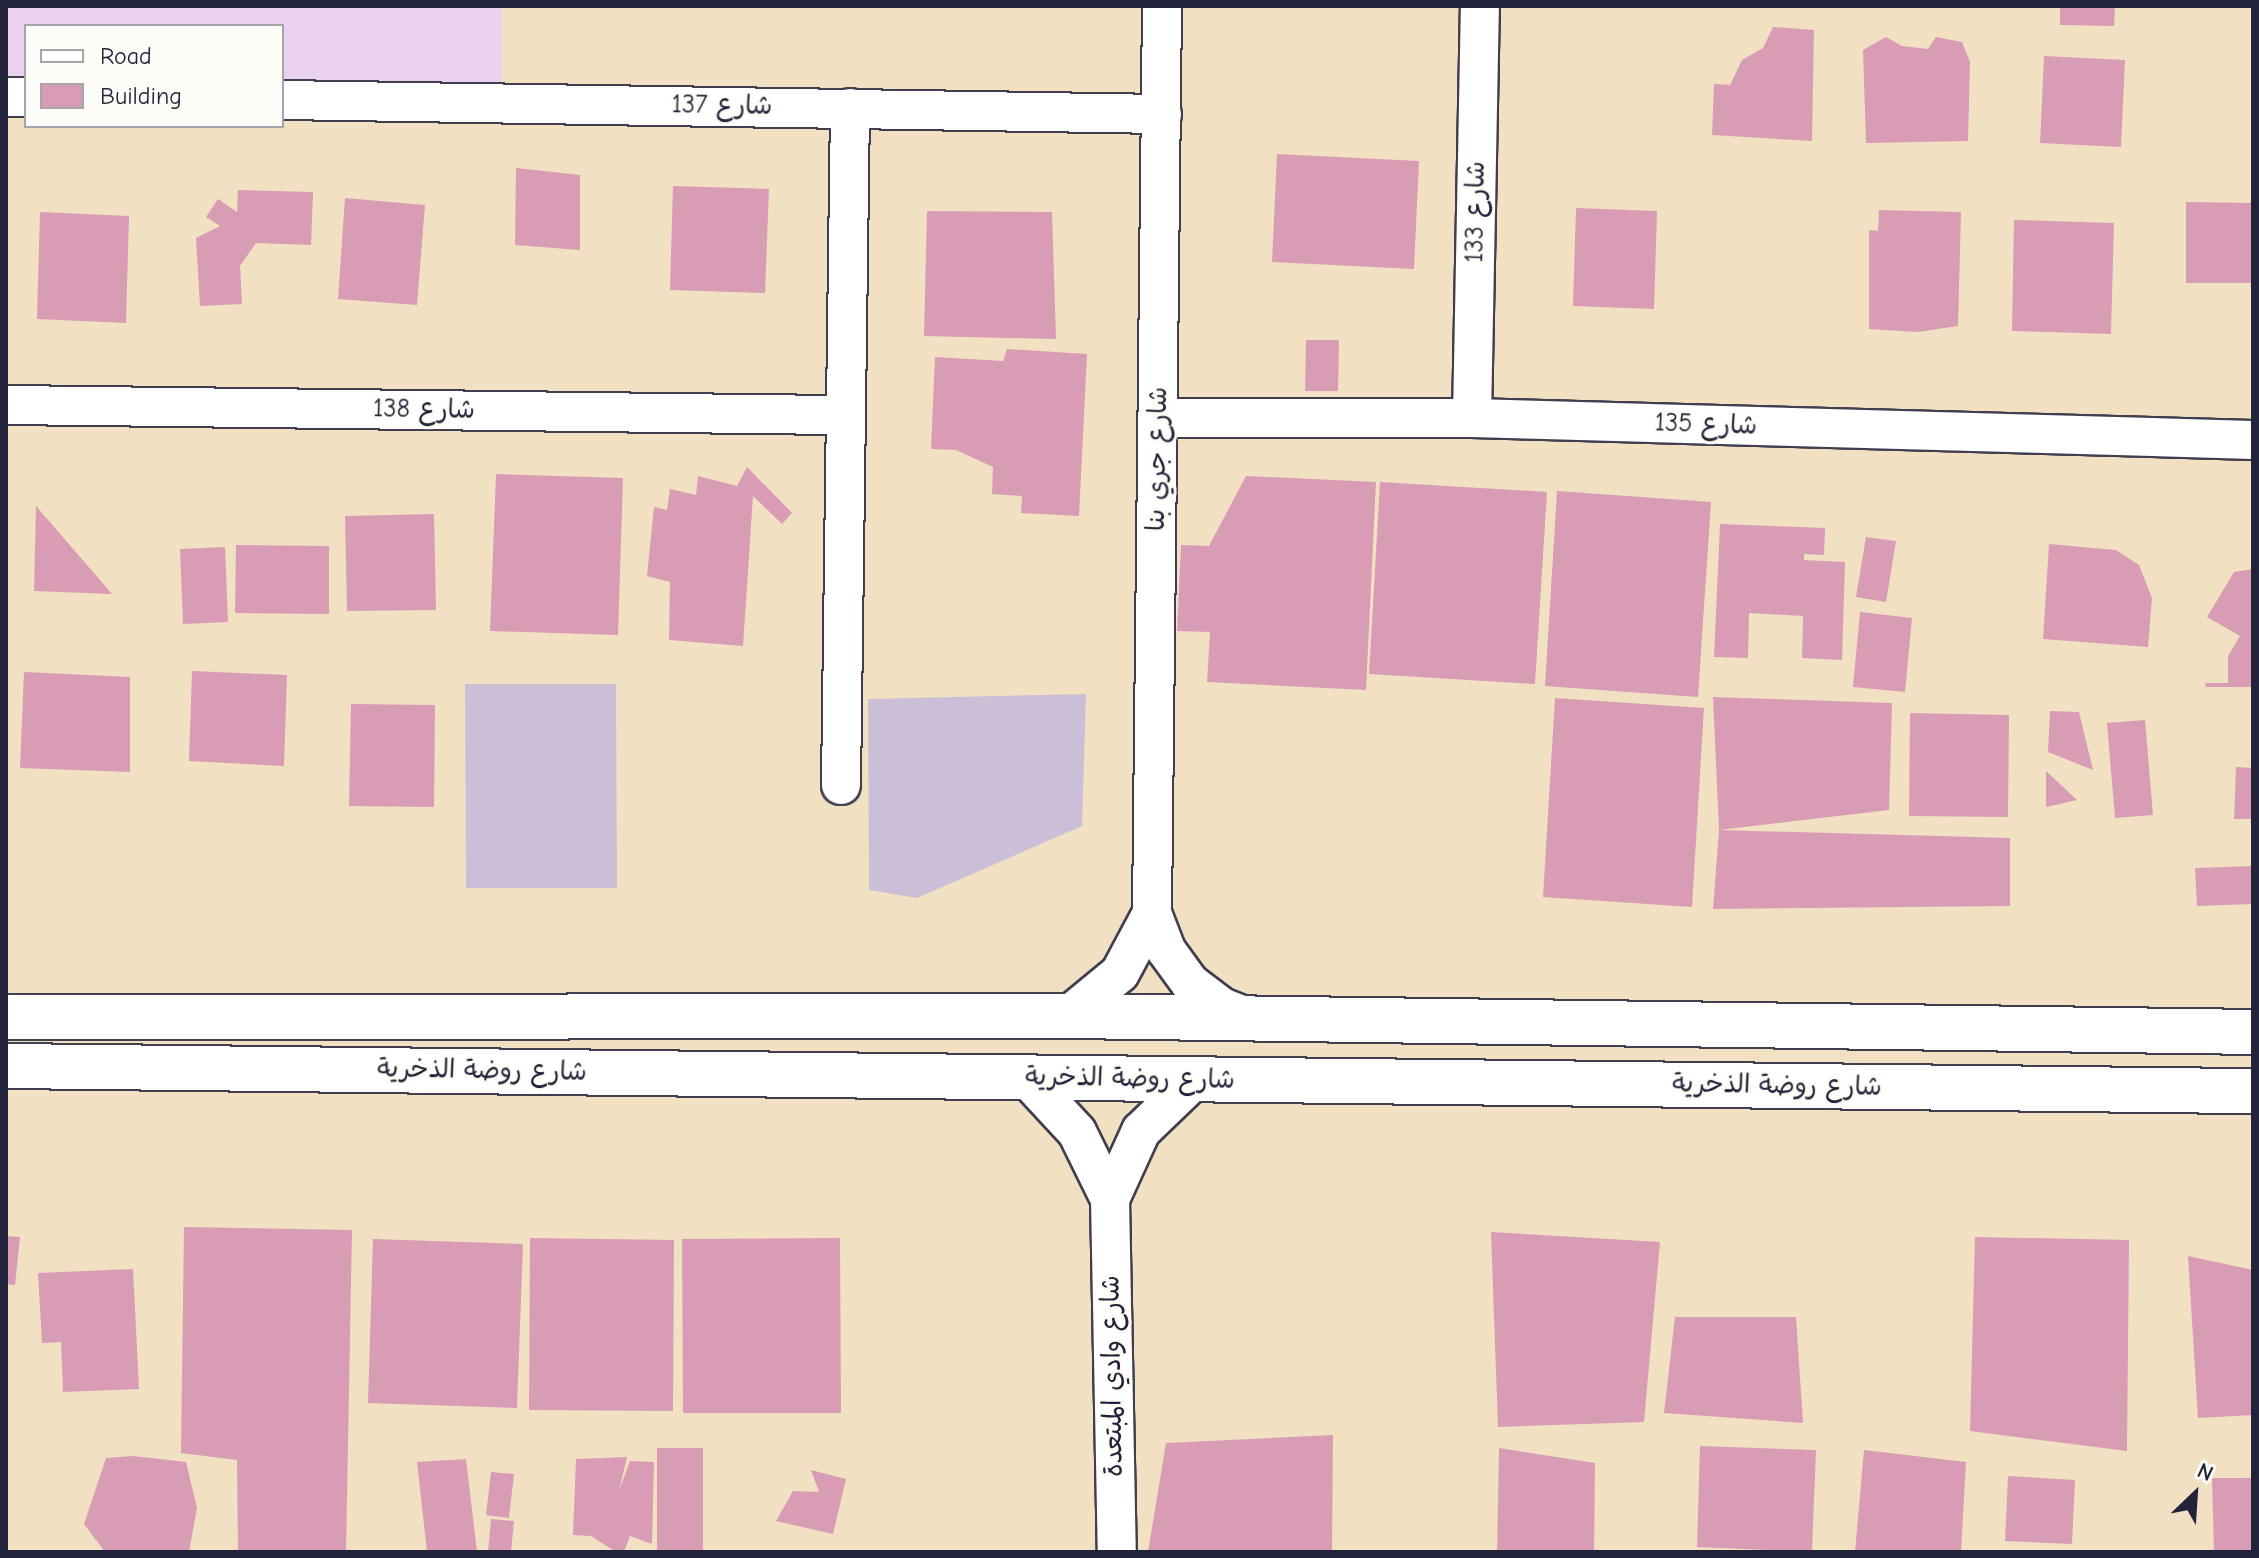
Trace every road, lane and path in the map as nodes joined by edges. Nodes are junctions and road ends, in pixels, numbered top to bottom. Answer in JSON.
{"nodes":[{"id":1,"x":1162,"y":6,"type":"edge"},
{"id":2,"x":1480,"y":6,"type":"edge"},
{"id":3,"x":284,"y":100,"type":"edge"},
{"id":4,"x":850,"y":108,"type":"junction"},
{"id":5,"x":1162,"y":114,"type":"junction"},
{"id":6,"x":6,"y":405,"type":"edge"},
{"id":7,"x":842,"y":415,"type":"junction"},
{"id":8,"x":1158,"y":418,"type":"junction"},
{"id":9,"x":1472,"y":418,"type":"junction"},
{"id":10,"x":2253,"y":440,"type":"edge"},
{"id":11,"x":841,"y":785,"type":"dead end"},
{"id":12,"x":1152,"y":913,"type":"junction"},
{"id":13,"x":1068,"y":1016,"type":"junction"},
{"id":14,"x":6,"y":1017,"type":"edge"},
{"id":15,"x":1260,"y":1021,"type":"junction"},
{"id":16,"x":2253,"y":1032,"type":"edge"},
{"id":17,"x":6,"y":1066,"type":"edge"},
{"id":18,"x":1026,"y":1077,"type":"junction"},
{"id":19,"x":1195,"y":1079,"type":"junction"},
{"id":20,"x":2253,"y":1091,"type":"edge"},
{"id":21,"x":1110,"y":1199,"type":"junction"},
{"id":22,"x":1117,"y":1552,"type":"edge"}],
"edges":[{"from":1,"to":5,"type":"street","name":"شارع جري بنا"},
{"from":2,"to":9,"type":"street","name":"شارع 133"},
{"from":3,"to":4,"type":"street","name":"شارع 137"},
{"from":4,"to":5,"type":"street","name":"شارع 137"},
{"from":4,"to":7,"type":"street"},
{"from":5,"to":8,"type":"street","name":"شارع جري بنا"},
{"from":6,"to":7,"type":"street","name":"شارع 138"},
{"from":7,"to":11,"type":"street"},
{"from":8,"to":9,"type":"street","name":"شارع 135"},
{"from":8,"to":12,"type":"street","name":"شارع جري بنا"},
{"from":9,"to":10,"type":"street","name":"شارع 135"},
{"from":12,"to":13,"type":"street","name":"شارع جري بنا"},
{"from":12,"to":15,"type":"street","name":"شارع جري بنا"},
{"from":13,"to":14,"type":"street","name":"شارع روضة الذخرية"},
{"from":13,"to":15,"type":"street","name":"شارع روضة الذخرية"},
{"from":15,"to":16,"type":"street","name":"شارع روضة الذخرية"},
{"from":17,"to":18,"type":"street","name":"شارع روضة الذخرية"},
{"from":18,"to":19,"type":"street","name":"شارع روضة الذخرية"},
{"from":18,"to":21,"type":"street","name":"شارع وادي المبتعدة"},
{"from":19,"to":20,"type":"street","name":"شارع روضة الذخرية"},
{"from":19,"to":21,"type":"street","name":"شارع وادي المبتعدة"},
{"from":21,"to":22,"type":"street","name":"شارع وادي المبتعدة"}]}
